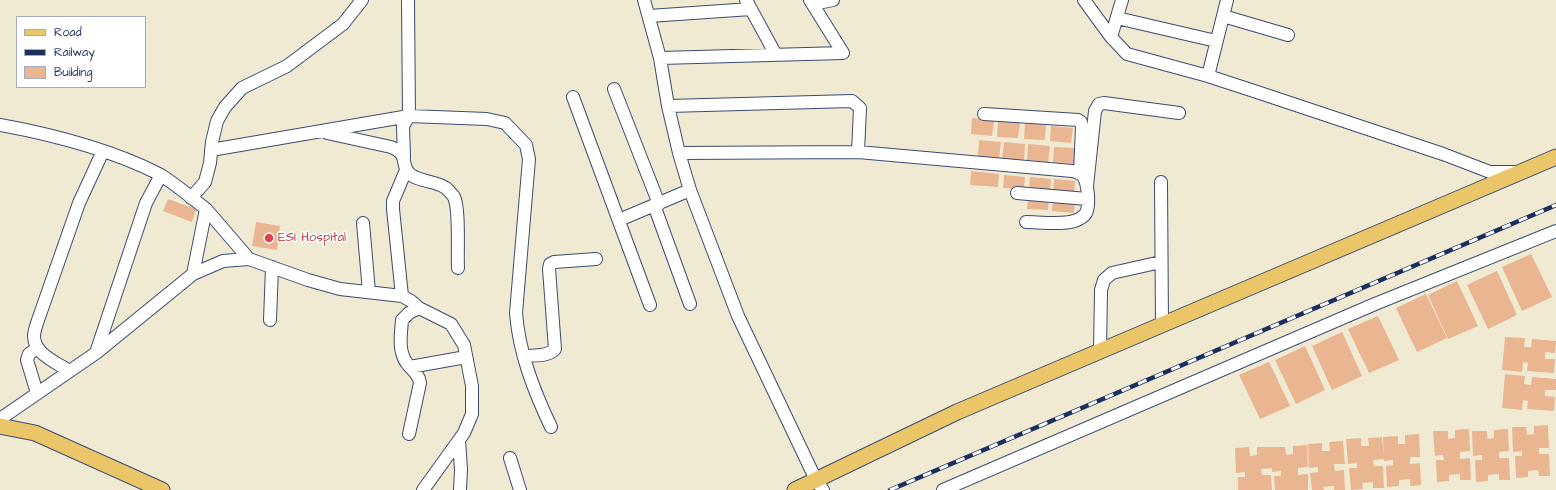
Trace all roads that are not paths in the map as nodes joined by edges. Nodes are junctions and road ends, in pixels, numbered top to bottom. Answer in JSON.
{"nodes":[{"id":1,"x":362,"y":0,"type":"edge"},
{"id":2,"x":408,"y":0,"type":"edge"},
{"id":3,"x":644,"y":0,"type":"edge"},
{"id":4,"x":828,"y":0,"type":"edge"},
{"id":5,"x":1084,"y":0,"type":"edge"},
{"id":6,"x":1122,"y":0,"type":"edge"},
{"id":7,"x":1227,"y":0,"type":"edge"},
{"id":8,"x":812,"y":2,"type":"edge"},
{"id":9,"x":749,"y":4,"type":"edge"},
{"id":10,"x":649,"y":16,"type":"junction"},
{"id":11,"x":1223,"y":16,"type":"junction"},
{"id":12,"x":1117,"y":18,"type":"junction"},
{"id":13,"x":1288,"y":35,"type":"dead end"},
{"id":14,"x":1111,"y":37,"type":"junction"},
{"id":15,"x":1216,"y":42,"type":"junction"},
{"id":16,"x":776,"y":55,"type":"junction"},
{"id":17,"x":660,"y":58,"type":"junction"},
{"id":18,"x":1208,"y":76,"type":"junction"},
{"id":19,"x":614,"y":89,"type":"dead end"},
{"id":20,"x":573,"y":97,"type":"dead end"},
{"id":21,"x":668,"y":106,"type":"junction"},
{"id":22,"x":1179,"y":113,"type":"dead end"},
{"id":23,"x":984,"y":114,"type":"dead end"},
{"id":24,"x":409,"y":116,"type":"junction"},
{"id":25,"x":0,"y":125,"type":"edge"},
{"id":26,"x":320,"y":132,"type":"junction"},
{"id":27,"x":212,"y":146,"type":"junction"},
{"id":28,"x":103,"y":150,"type":"junction"},
{"id":29,"x":858,"y":152,"type":"junction"},
{"id":30,"x":679,"y":153,"type":"junction"},
{"id":31,"x":404,"y":157,"type":"junction"},
{"id":32,"x":1556,"y":157,"type":"edge"},
{"id":33,"x":406,"y":170,"type":"junction"},
{"id":34,"x":1522,"y":172,"type":"junction"},
{"id":35,"x":1080,"y":173,"type":"junction"},
{"id":36,"x":161,"y":175,"type":"junction"},
{"id":37,"x":1161,"y":182,"type":"dead end"},
{"id":38,"x":1087,"y":186,"type":"junction"},
{"id":39,"x":690,"y":190,"type":"junction"},
{"id":40,"x":1017,"y":193,"type":"dead end"},
{"id":41,"x":191,"y":198,"type":"junction"},
{"id":42,"x":1087,"y":199,"type":"junction"},
{"id":43,"x":656,"y":205,"type":"junction"},
{"id":44,"x":206,"y":209,"type":"junction"},
{"id":45,"x":619,"y":220,"type":"junction"},
{"id":46,"x":1026,"y":222,"type":"dead end"},
{"id":47,"x":363,"y":223,"type":"dead end"},
{"id":48,"x":1556,"y":232,"type":"edge"},
{"id":49,"x":249,"y":259,"type":"junction"},
{"id":50,"x":596,"y":259,"type":"dead end"},
{"id":51,"x":1161,"y":262,"type":"junction"},
{"id":52,"x":272,"y":267,"type":"junction"},
{"id":53,"x":458,"y":268,"type":"dead end"},
{"id":54,"x":193,"y":274,"type":"junction"},
{"id":55,"x":369,"y":292,"type":"junction"},
{"id":56,"x":402,"y":296,"type":"junction"},
{"id":57,"x":690,"y":304,"type":"dead end"},
{"id":58,"x":650,"y":305,"type":"dead end"},
{"id":59,"x":419,"y":308,"type":"junction"},
{"id":60,"x":270,"y":320,"type":"dead end"},
{"id":61,"x":1162,"y":324,"type":"junction"},
{"id":62,"x":37,"y":348,"type":"junction"},
{"id":63,"x":1100,"y":351,"type":"junction"},
{"id":64,"x":96,"y":353,"type":"junction"},
{"id":65,"x":524,"y":356,"type":"junction"},
{"id":66,"x":466,"y":357,"type":"junction"},
{"id":67,"x":410,"y":367,"type":"junction"},
{"id":68,"x":69,"y":370,"type":"junction"},
{"id":69,"x":37,"y":393,"type":"junction"},
{"id":70,"x":0,"y":419,"type":"edge"},
{"id":71,"x":0,"y":426,"type":"edge"},
{"id":72,"x":552,"y":427,"type":"dead end"},
{"id":73,"x":409,"y":434,"type":"dead end"},
{"id":74,"x":459,"y":440,"type":"junction"},
{"id":75,"x":510,"y":458,"type":"dead end"},
{"id":76,"x":820,"y":485,"type":"edge"},
{"id":77,"x":162,"y":490,"type":"edge"},
{"id":78,"x":423,"y":490,"type":"edge"},
{"id":79,"x":460,"y":490,"type":"edge"},
{"id":80,"x":520,"y":490,"type":"edge"},
{"id":81,"x":795,"y":490,"type":"edge"},
{"id":82,"x":943,"y":490,"type":"edge"}],
"edges":[{"from":1,"to":27,"type":"street"},
{"from":2,"to":24,"type":"street"},
{"from":3,"to":10,"type":"street"},
{"from":4,"to":8,"type":"street"},
{"from":5,"to":14,"type":"street"},
{"from":6,"to":12,"type":"street"},
{"from":7,"to":11,"type":"street"},
{"from":8,"to":16,"type":"street"},
{"from":9,"to":10,"type":"street"},
{"from":9,"to":16,"type":"street"},
{"from":10,"to":17,"type":"street"},
{"from":11,"to":13,"type":"street"},
{"from":11,"to":15,"type":"street"},
{"from":12,"to":14,"type":"street"},
{"from":12,"to":15,"type":"street"},
{"from":14,"to":18,"type":"street"},
{"from":15,"to":18,"type":"street"},
{"from":16,"to":17,"type":"street"},
{"from":17,"to":21,"type":"street"},
{"from":18,"to":34,"type":"street"},
{"from":19,"to":43,"type":"street"},
{"from":20,"to":45,"type":"street"},
{"from":21,"to":29,"type":"street"},
{"from":21,"to":30,"type":"street"},
{"from":22,"to":38,"type":"street"},
{"from":23,"to":35,"type":"street"},
{"from":24,"to":26,"type":"street"},
{"from":24,"to":31,"type":"street"},
{"from":24,"to":65,"type":"street"},
{"from":25,"to":28,"type":"street"},
{"from":26,"to":27,"type":"street"},
{"from":26,"to":31,"type":"street"},
{"from":27,"to":41,"type":"street"},
{"from":28,"to":36,"type":"street"},
{"from":28,"to":62,"type":"street"},
{"from":29,"to":30,"type":"street"},
{"from":29,"to":35,"type":"street"},
{"from":30,"to":39,"type":"street"},
{"from":31,"to":33,"type":"street"},
{"from":32,"to":34,"type":"main road"},
{"from":33,"to":53,"type":"street"},
{"from":33,"to":56,"type":"street"},
{"from":34,"to":61,"type":"main road"},
{"from":35,"to":38,"type":"street"},
{"from":36,"to":41,"type":"street"},
{"from":36,"to":64,"type":"street"},
{"from":37,"to":51,"type":"street"},
{"from":38,"to":42,"type":"street"},
{"from":39,"to":43,"type":"street"},
{"from":39,"to":76,"type":"street"},
{"from":40,"to":42,"type":"street"},
{"from":41,"to":44,"type":"street"},
{"from":42,"to":46,"type":"street"},
{"from":43,"to":45,"type":"street"},
{"from":43,"to":57,"type":"street"},
{"from":44,"to":49,"type":"street"},
{"from":44,"to":54,"type":"street"},
{"from":45,"to":58,"type":"street"},
{"from":47,"to":55,"type":"street"},
{"from":48,"to":82,"type":"street"},
{"from":49,"to":52,"type":"street"},
{"from":49,"to":54,"type":"street"},
{"from":50,"to":65,"type":"street"},
{"from":51,"to":61,"type":"street"},
{"from":51,"to":63,"type":"street"},
{"from":52,"to":55,"type":"street"},
{"from":52,"to":60,"type":"street"},
{"from":54,"to":64,"type":"street"},
{"from":55,"to":56,"type":"street"},
{"from":56,"to":59,"type":"street"},
{"from":59,"to":66,"type":"street"},
{"from":59,"to":67,"type":"street"},
{"from":61,"to":63,"type":"main road"},
{"from":62,"to":68,"type":"street"},
{"from":62,"to":69,"type":"street"},
{"from":63,"to":76,"type":"main road"},
{"from":64,"to":68,"type":"street"},
{"from":65,"to":72,"type":"street"},
{"from":66,"to":67,"type":"street"},
{"from":66,"to":74,"type":"street"},
{"from":67,"to":73,"type":"street"},
{"from":68,"to":69,"type":"street"},
{"from":69,"to":70,"type":"street"},
{"from":71,"to":77,"type":"main road"},
{"from":74,"to":78,"type":"street"},
{"from":74,"to":79,"type":"street"},
{"from":75,"to":80,"type":"street"},
{"from":76,"to":81,"type":"main road"}]}
